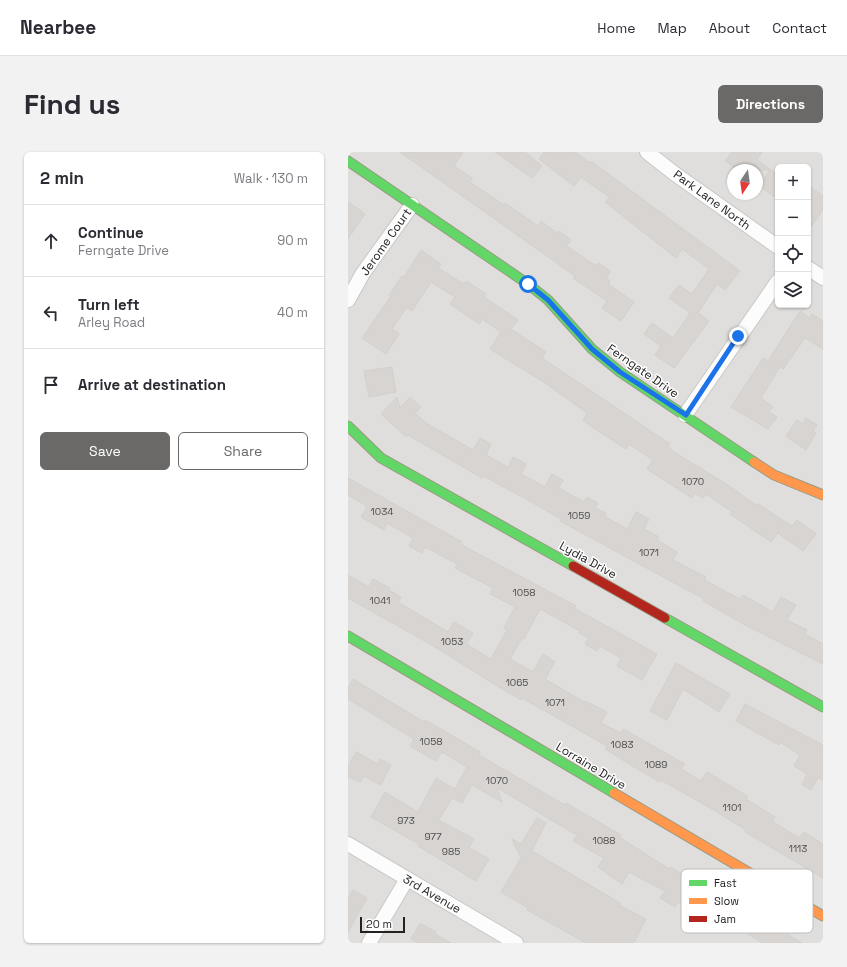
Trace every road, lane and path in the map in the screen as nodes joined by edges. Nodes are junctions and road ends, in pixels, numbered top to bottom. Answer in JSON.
{"nodes":[{"id":1,"x":647,"y":152,"type":"edge"},
{"id":2,"x":348,"y":161,"type":"edge"},
{"id":3,"x":412,"y":204,"type":"junction"},
{"id":4,"x":775,"y":246,"type":"edge"},
{"id":5,"x":811,"y":270,"type":"edge"},
{"id":6,"x":823,"y":278,"type":"edge"},
{"id":7,"x":775,"y":285,"type":"edge"},
{"id":8,"x":348,"y":300,"type":"edge"},
{"id":9,"x":686,"y":415,"type":"junction"},
{"id":10,"x":348,"y":426,"type":"edge"},
{"id":11,"x":823,"y":495,"type":"edge"},
{"id":12,"x":348,"y":636,"type":"edge"},
{"id":13,"x":823,"y":707,"type":"edge"},
{"id":14,"x":348,"y":844,"type":"edge"},
{"id":15,"x":743,"y":869,"type":"edge"},
{"id":16,"x":407,"y":879,"type":"junction"},
{"id":17,"x":813,"y":910,"type":"edge"},
{"id":18,"x":823,"y":916,"type":"edge"},
{"id":19,"x":369,"y":943,"type":"edge"},
{"id":20,"x":516,"y":943,"type":"edge"}],
"edges":[{"from":1,"to":4,"type":"street","name":"Park Lane North"},
{"from":2,"to":3,"type":"street","name":"Ferngate Drive"},
{"from":3,"to":8,"type":"street","name":"Jerome Court"},
{"from":3,"to":9,"type":"street","name":"Ferngate Drive"},
{"from":5,"to":6,"type":"street"},
{"from":7,"to":9,"type":"street"},
{"from":9,"to":11,"type":"street","name":"Ferngate Drive"},
{"from":10,"to":13,"type":"street","name":"Lydia Drive"},
{"from":12,"to":15,"type":"street","name":"Lorraine Drive"},
{"from":14,"to":16,"type":"street","name":"3rd Avenue"},
{"from":16,"to":19,"type":"street"},
{"from":16,"to":20,"type":"street","name":"3rd Avenue"},
{"from":17,"to":18,"type":"street","name":"Lorraine Drive"}]}
